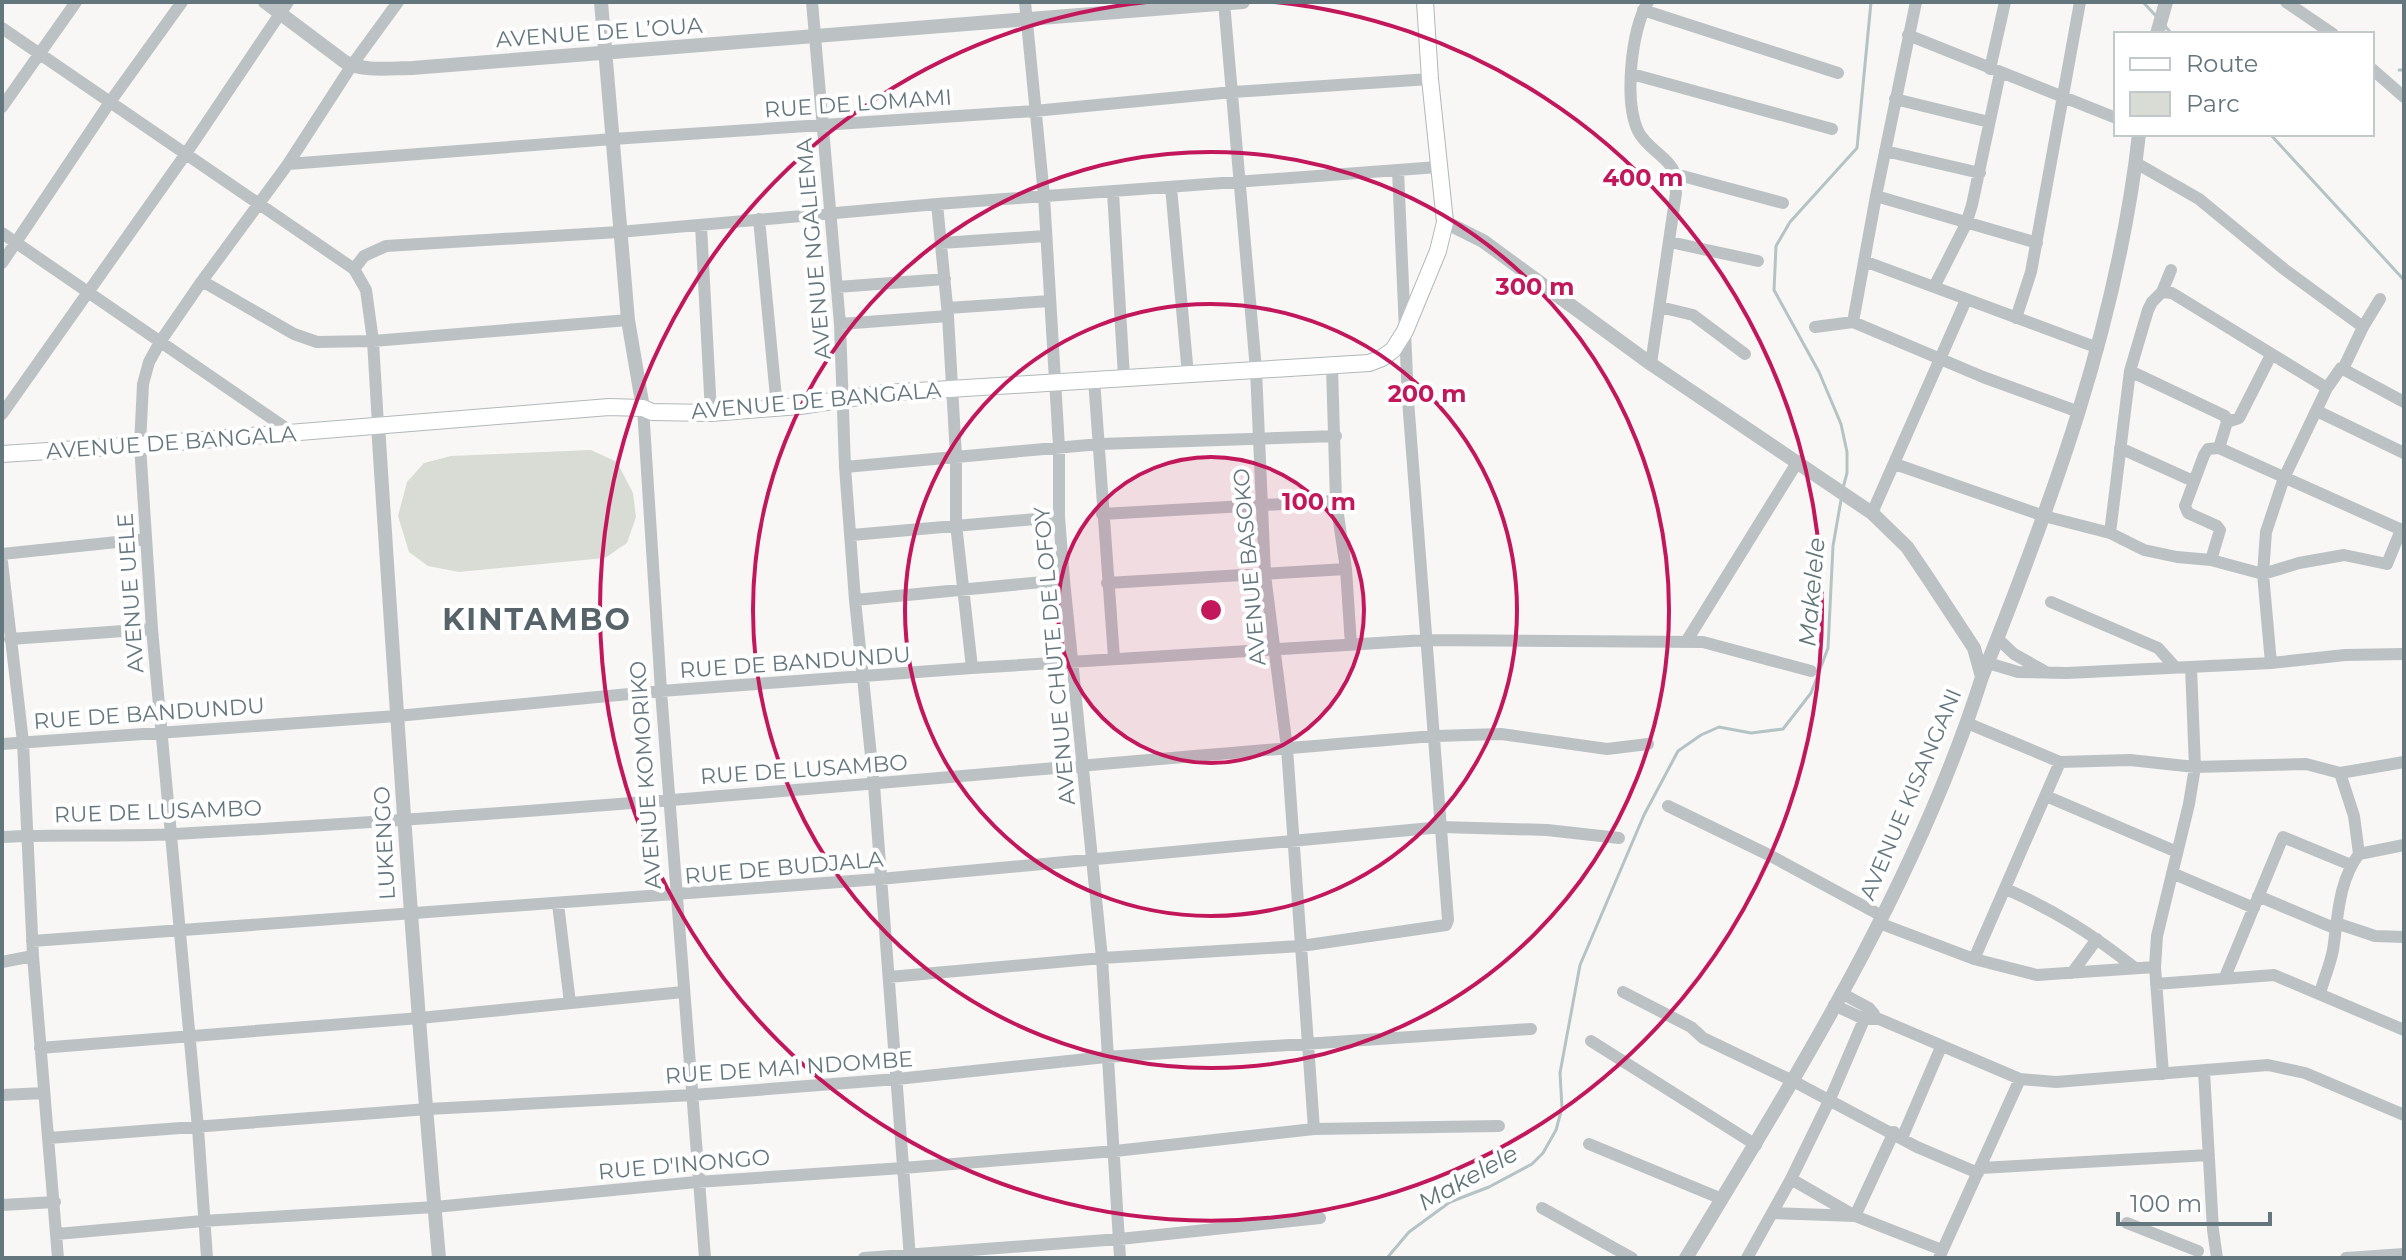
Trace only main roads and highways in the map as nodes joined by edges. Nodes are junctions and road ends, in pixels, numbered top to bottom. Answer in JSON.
{"nodes":[{"id":1,"x":1425,"y":2,"type":"edge"},
{"id":2,"x":2,"y":454,"type":"edge"}],
"edges":[{"from":1,"to":2,"type":"main road","name":"AVENUE DE BANGALA"}]}
